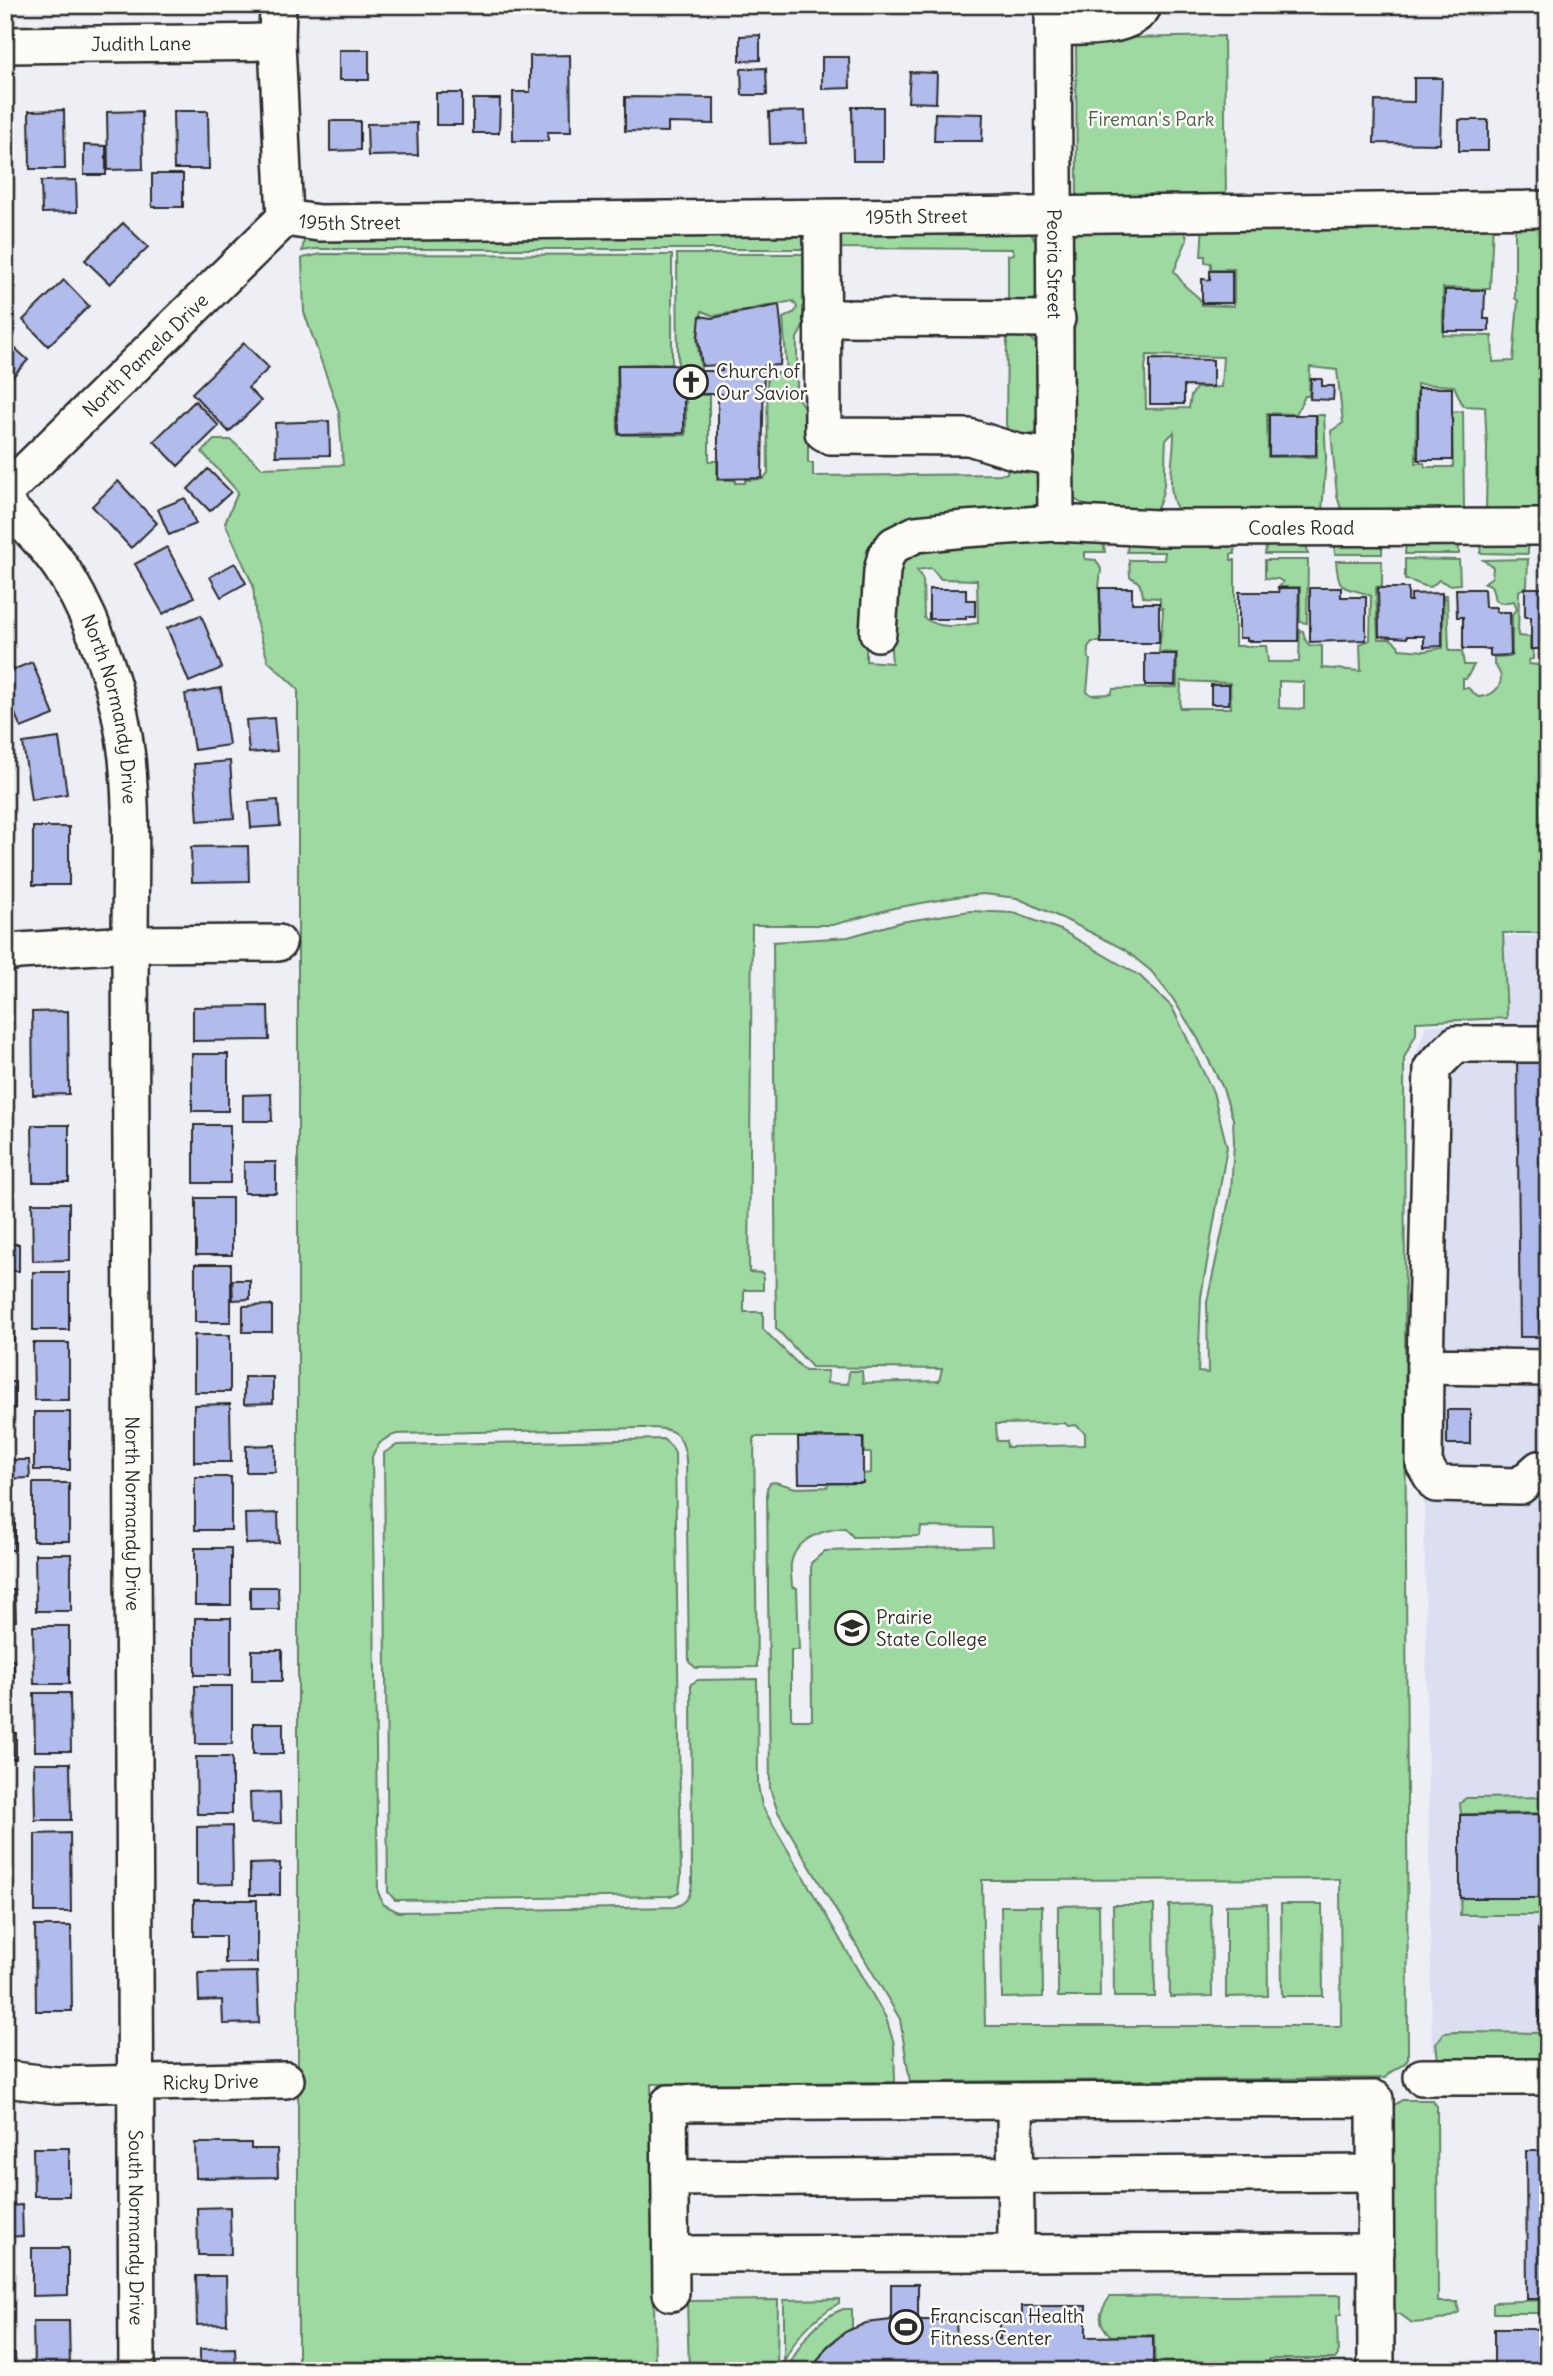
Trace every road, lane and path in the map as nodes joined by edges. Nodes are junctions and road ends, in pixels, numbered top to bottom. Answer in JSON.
{"nodes":[{"id":1,"x":278,"y":5,"type":"edge"},
{"id":2,"x":1144,"y":5,"type":"edge"},
{"id":3,"x":1054,"y":16,"type":"edge"},
{"id":4,"x":277,"y":42,"type":"junction"},
{"id":5,"x":5,"y":45,"type":"edge"},
{"id":6,"x":1548,"y":209,"type":"edge"},
{"id":7,"x":1056,"y":215,"type":"junction"},
{"id":8,"x":285,"y":218,"type":"junction"},
{"id":9,"x":822,"y":218,"type":"junction"},
{"id":10,"x":822,"y":318,"type":"junction"},
{"id":11,"x":1056,"y":319,"type":"junction"},
{"id":12,"x":1056,"y":457,"type":"junction"},
{"id":13,"x":5,"y":492,"type":"edge"},
{"id":14,"x":5,"y":505,"type":"edge"},
{"id":15,"x":1056,"y":523,"type":"junction"},
{"id":16,"x":1548,"y":527,"type":"edge"},
{"id":17,"x":878,"y":633,"type":"dead end"},
{"id":18,"x":278,"y":943,"type":"dead end"},
{"id":19,"x":130,"y":944,"type":"junction"},
{"id":20,"x":5,"y":954,"type":"edge"},
{"id":21,"x":1548,"y":1044,"type":"edge"},
{"id":22,"x":1425,"y":1366,"type":"junction"},
{"id":23,"x":1548,"y":1368,"type":"edge"},
{"id":24,"x":1548,"y":1469,"type":"edge"},
{"id":25,"x":1422,"y":2077,"type":"dead end"},
{"id":26,"x":1548,"y":2077,"type":"edge"},
{"id":27,"x":5,"y":2079,"type":"edge"},
{"id":28,"x":286,"y":2080,"type":"dead end"},
{"id":29,"x":136,"y":2083,"type":"junction"},
{"id":30,"x":1015,"y":2101,"type":"junction"},
{"id":31,"x":1375,"y":2173,"type":"junction"},
{"id":32,"x":1015,"y":2176,"type":"junction"},
{"id":33,"x":670,"y":2178,"type":"junction"},
{"id":34,"x":1016,"y":2252,"type":"junction"},
{"id":35,"x":1376,"y":2252,"type":"junction"},
{"id":36,"x":671,"y":2253,"type":"junction"},
{"id":37,"x":671,"y":2293,"type":"dead end"},
{"id":38,"x":137,"y":2371,"type":"edge"},
{"id":39,"x":1376,"y":2371,"type":"edge"}],
"edges":[{"from":1,"to":4,"type":"street"},
{"from":2,"to":3,"type":"street"},
{"from":3,"to":7,"type":"street","name":"Peoria Street"},
{"from":4,"to":5,"type":"street","name":"Judith Lane"},
{"from":4,"to":8,"type":"street"},
{"from":6,"to":7,"type":"street","name":"195th Street"},
{"from":7,"to":9,"type":"street","name":"195th Street"},
{"from":7,"to":11,"type":"street","name":"Peoria Street"},
{"from":8,"to":9,"type":"street","name":"195th Street"},
{"from":8,"to":13,"type":"street","name":"North Pamela Drive"},
{"from":9,"to":10,"type":"street"},
{"from":10,"to":11,"type":"street"},
{"from":10,"to":12,"type":"street"},
{"from":11,"to":12,"type":"street","name":"Peoria Street"},
{"from":12,"to":15,"type":"street","name":"Peoria Street"},
{"from":14,"to":19,"type":"street","name":"North Normandy Drive"},
{"from":15,"to":16,"type":"street","name":"Coales Road"},
{"from":15,"to":17,"type":"street","name":"Coales Road"},
{"from":18,"to":19,"type":"street"},
{"from":19,"to":20,"type":"street"},
{"from":19,"to":29,"type":"street","name":"North Normandy Drive"},
{"from":21,"to":22,"type":"street"},
{"from":22,"to":23,"type":"street"},
{"from":22,"to":24,"type":"street"},
{"from":25,"to":26,"type":"street"},
{"from":27,"to":29,"type":"street","name":"Ricky Drive"},
{"from":28,"to":29,"type":"street","name":"Ricky Drive"},
{"from":29,"to":38,"type":"street","name":"South Normandy Drive"},
{"from":30,"to":31,"type":"street"},
{"from":30,"to":32,"type":"street"},
{"from":30,"to":33,"type":"street"},
{"from":31,"to":32,"type":"street"},
{"from":31,"to":35,"type":"street"},
{"from":32,"to":33,"type":"street"},
{"from":32,"to":34,"type":"street"},
{"from":33,"to":36,"type":"street"},
{"from":34,"to":35,"type":"street"},
{"from":34,"to":36,"type":"street"},
{"from":35,"to":39,"type":"street"},
{"from":36,"to":37,"type":"street"}]}
